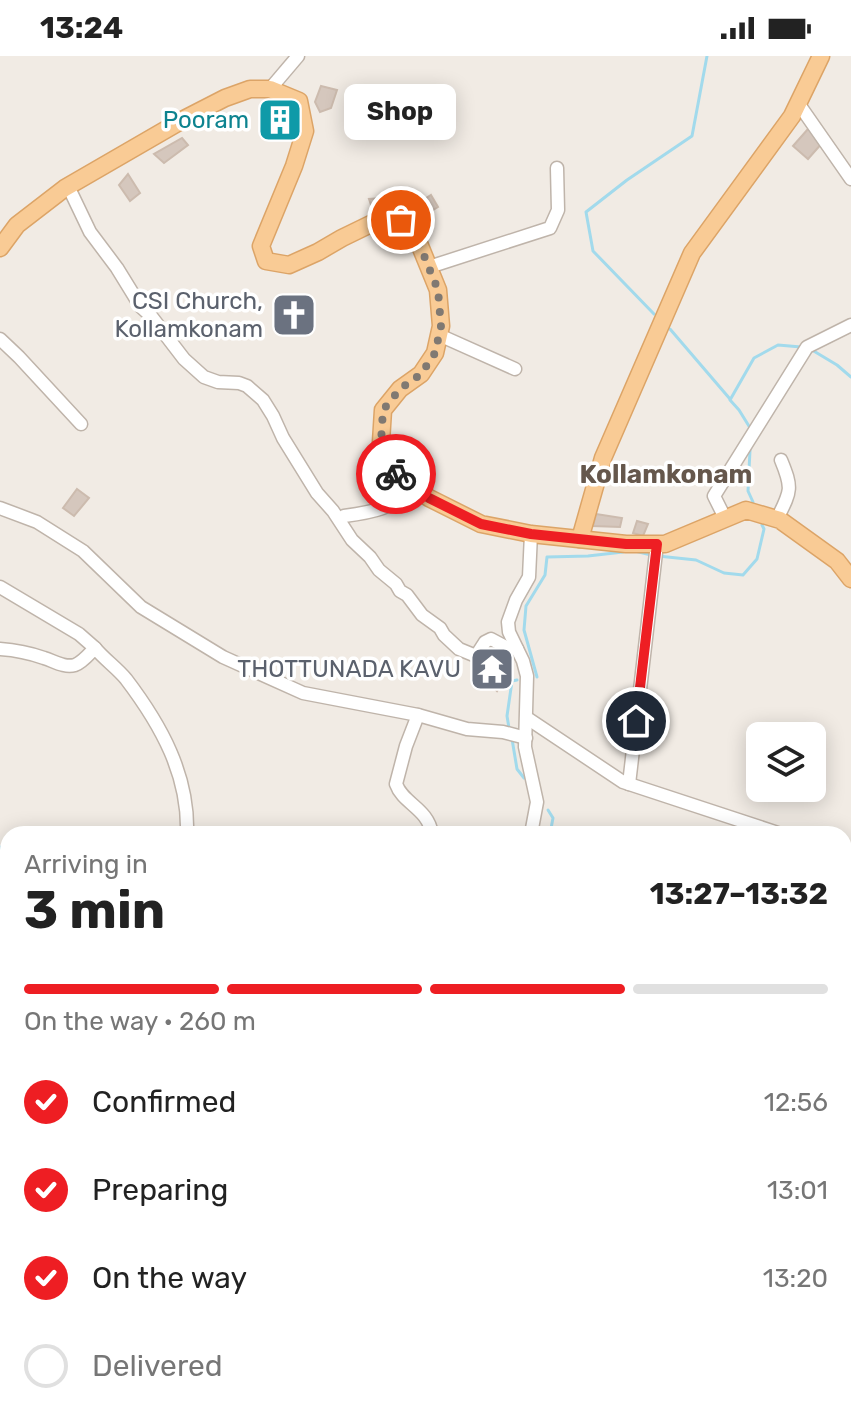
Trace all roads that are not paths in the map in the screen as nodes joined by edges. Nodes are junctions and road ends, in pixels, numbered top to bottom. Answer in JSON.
{"nodes":[{"id":1,"x":298,"y":56,"type":"edge"},
{"id":2,"x":821,"y":56,"type":"edge"},
{"id":3,"x":270,"y":89,"type":"junction"},
{"id":4,"x":798,"y":103,"type":"junction"},
{"id":5,"x":557,"y":168,"type":"dead end"},
{"id":6,"x":851,"y":179,"type":"edge"},
{"id":7,"x":68,"y":186,"type":"junction"},
{"id":8,"x":0,"y":248,"type":"edge"},
{"id":9,"x":429,"y":267,"type":"junction"},
{"id":10,"x":851,"y":325,"type":"edge"},
{"id":11,"x":439,"y":335,"type":"junction"},
{"id":12,"x":0,"y":339,"type":"edge"},
{"id":13,"x":515,"y":369,"type":"dead end"},
{"id":14,"x":81,"y":424,"type":"dead end"},
{"id":15,"x":781,"y":460,"type":"dead end"},
{"id":16,"x":413,"y":487,"type":"junction"},
{"id":17,"x":0,"y":508,"type":"edge"},
{"id":18,"x":344,"y":516,"type":"dead end"},
{"id":19,"x":725,"y":518,"type":"junction"},
{"id":20,"x":777,"y":519,"type":"junction"},
{"id":21,"x":531,"y":534,"type":"junction"},
{"id":22,"x":580,"y":539,"type":"junction"},
{"id":23,"x":657,"y":546,"type":"junction"},
{"id":24,"x":851,"y":579,"type":"edge"},
{"id":25,"x":0,"y":587,"type":"edge"},
{"id":26,"x":95,"y":648,"type":"junction"},
{"id":27,"x":0,"y":649,"type":"edge"},
{"id":28,"x":517,"y":649,"type":"junction"},
{"id":29,"x":418,"y":715,"type":"junction"},
{"id":30,"x":527,"y":718,"type":"junction"},
{"id":31,"x":522,"y":737,"type":"junction"},
{"id":32,"x":629,"y":784,"type":"junction"},
{"id":33,"x":187,"y":826,"type":"edge"},
{"id":34,"x":431,"y":826,"type":"edge"},
{"id":35,"x":532,"y":826,"type":"edge"},
{"id":36,"x":757,"y":826,"type":"edge"}],
"edges":[{"from":1,"to":3,"type":"street"},
{"from":2,"to":4,"type":"main road"},
{"from":3,"to":7,"type":"main road"},
{"from":3,"to":9,"type":"main road"},
{"from":4,"to":6,"type":"street"},
{"from":4,"to":22,"type":"main road"},
{"from":5,"to":9,"type":"street"},
{"from":7,"to":8,"type":"main road"},
{"from":7,"to":28,"type":"street"},
{"from":9,"to":11,"type":"main road"},
{"from":10,"to":19,"type":"street"},
{"from":11,"to":13,"type":"street"},
{"from":11,"to":16,"type":"main road"},
{"from":12,"to":14,"type":"street"},
{"from":15,"to":20,"type":"street"},
{"from":16,"to":18,"type":"street"},
{"from":16,"to":21,"type":"main road"},
{"from":17,"to":29,"type":"street"},
{"from":19,"to":20,"type":"main road"},
{"from":19,"to":23,"type":"main road"},
{"from":20,"to":24,"type":"main road"},
{"from":21,"to":22,"type":"main road"},
{"from":21,"to":28,"type":"street"},
{"from":22,"to":23,"type":"main road"},
{"from":23,"to":32,"type":"street"},
{"from":25,"to":26,"type":"street"},
{"from":26,"to":27,"type":"street"},
{"from":26,"to":33,"type":"street"},
{"from":28,"to":30,"type":"street"},
{"from":29,"to":31,"type":"street"},
{"from":29,"to":34,"type":"street"},
{"from":30,"to":31,"type":"street"},
{"from":30,"to":32,"type":"street"},
{"from":31,"to":35,"type":"street"},
{"from":32,"to":36,"type":"street"}]}
